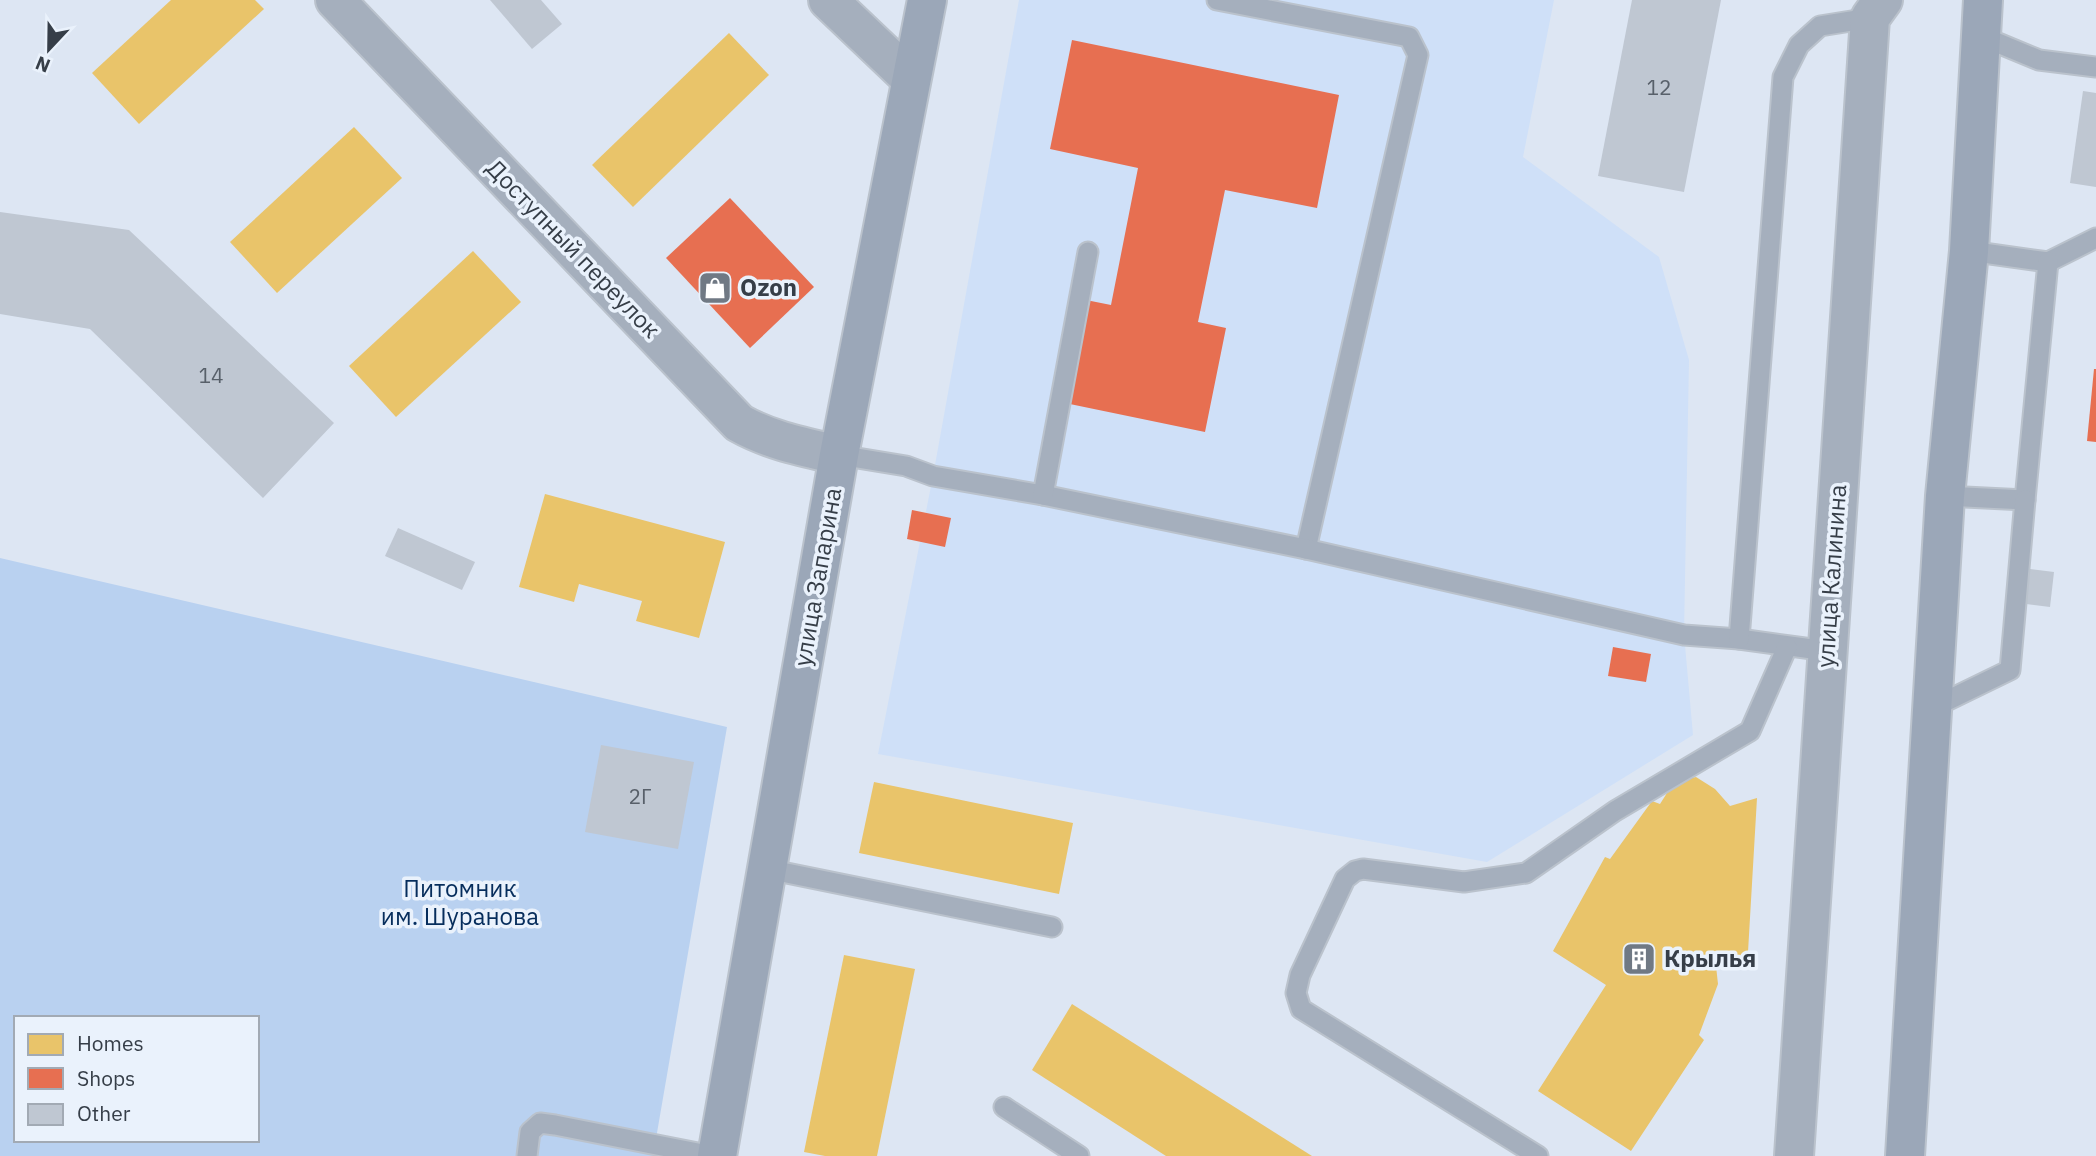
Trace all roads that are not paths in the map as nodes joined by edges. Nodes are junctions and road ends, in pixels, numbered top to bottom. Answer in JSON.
{"nodes":[{"id":1,"x":335,"y":0,"type":"edge"},
{"id":2,"x":828,"y":0,"type":"edge"},
{"id":3,"x":927,"y":0,"type":"edge"},
{"id":4,"x":1217,"y":0,"type":"edge"},
{"id":5,"x":1877,"y":9,"type":"edge"},
{"id":6,"x":1982,"y":18,"type":"edge"},
{"id":7,"x":2096,"y":67,"type":"edge"},
{"id":8,"x":911,"y":79,"type":"junction"},
{"id":9,"x":2096,"y":238,"type":"edge"},
{"id":10,"x":1969,"y":251,"type":"junction"},
{"id":11,"x":1088,"y":252,"type":"dead end"},
{"id":12,"x":2048,"y":262,"type":"junction"},
{"id":13,"x":839,"y":455,"type":"junction"},
{"id":14,"x":1043,"y":495,"type":"junction"},
{"id":15,"x":1945,"y":496,"type":"junction"},
{"id":16,"x":2025,"y":500,"type":"junction"},
{"id":17,"x":1306,"y":549,"type":"junction"},
{"id":18,"x":1739,"y":639,"type":"junction"},
{"id":19,"x":1787,"y":647,"type":"junction"},
{"id":20,"x":1827,"y":651,"type":"junction"},
{"id":21,"x":1932,"y":708,"type":"junction"},
{"id":22,"x":767,"y":869,"type":"junction"},
{"id":23,"x":1052,"y":927,"type":"dead end"},
{"id":24,"x":1004,"y":1107,"type":"dead end"},
{"id":25,"x":527,"y":1156,"type":"edge"},
{"id":26,"x":715,"y":1156,"type":"edge"},
{"id":27,"x":1079,"y":1156,"type":"edge"},
{"id":28,"x":1538,"y":1156,"type":"edge"},
{"id":29,"x":1794,"y":1156,"type":"edge"},
{"id":30,"x":1905,"y":1156,"type":"edge"}],
"edges":[{"from":1,"to":13,"type":"street","name":"Доступный переулок"},
{"from":2,"to":8,"type":"street"},
{"from":3,"to":8,"type":"main road","name":"улица Запарина"},
{"from":4,"to":17,"type":"lane"},
{"from":5,"to":18,"type":"lane"},
{"from":5,"to":20,"type":"street","name":"улица Калинина"},
{"from":6,"to":7,"type":"lane"},
{"from":6,"to":10,"type":"main road"},
{"from":8,"to":13,"type":"main road","name":"улица Запарина"},
{"from":9,"to":12,"type":"lane"},
{"from":10,"to":12,"type":"lane"},
{"from":10,"to":15,"type":"main road"},
{"from":11,"to":14,"type":"lane"},
{"from":12,"to":16,"type":"lane"},
{"from":13,"to":14,"type":"lane"},
{"from":13,"to":22,"type":"main road","name":"улица Запарина"},
{"from":14,"to":17,"type":"lane"},
{"from":15,"to":16,"type":"lane"},
{"from":15,"to":21,"type":"main road"},
{"from":16,"to":21,"type":"lane"},
{"from":17,"to":18,"type":"lane"},
{"from":18,"to":19,"type":"lane"},
{"from":19,"to":20,"type":"lane"},
{"from":19,"to":28,"type":"lane"},
{"from":20,"to":29,"type":"street","name":"улица Калинина"},
{"from":21,"to":30,"type":"main road"},
{"from":22,"to":23,"type":"lane"},
{"from":22,"to":26,"type":"main road","name":"улица Запарина"},
{"from":24,"to":27,"type":"lane"},
{"from":25,"to":26,"type":"lane"}]}
